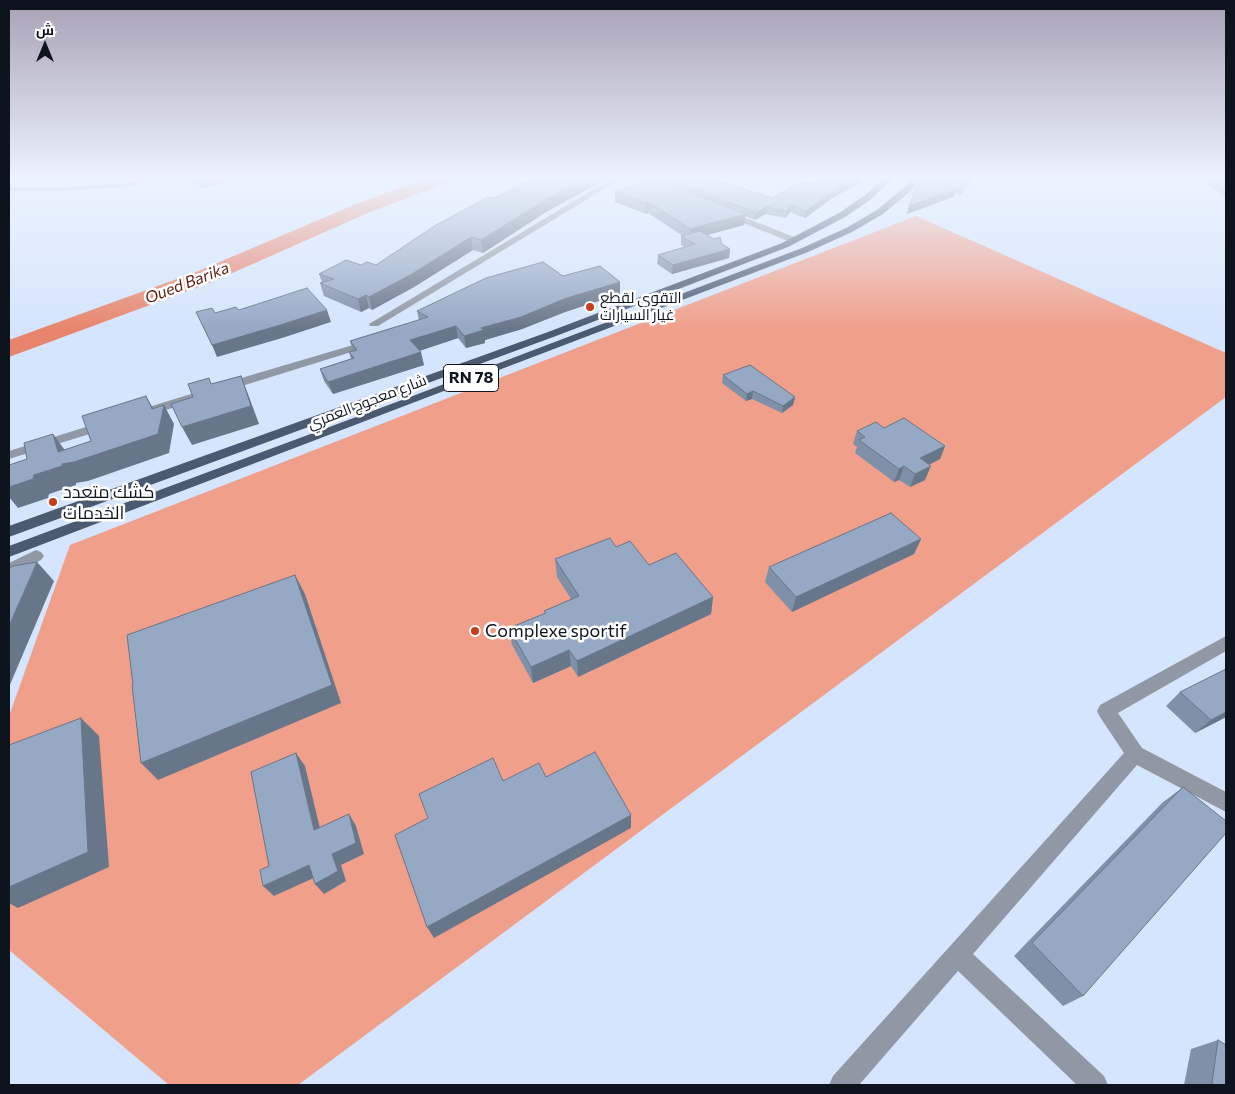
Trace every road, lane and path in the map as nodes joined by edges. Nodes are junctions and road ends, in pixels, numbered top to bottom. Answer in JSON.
{"nodes":[{"id":1,"x":535,"y":228,"type":"edge"},
{"id":2,"x":764,"y":228,"type":"edge"},
{"id":3,"x":817,"y":228,"type":"edge"},
{"id":4,"x":852,"y":228,"type":"edge"},
{"id":5,"x":794,"y":240,"type":"junction"},
{"id":6,"x":374,"y":324,"type":"dead end"},
{"id":7,"x":378,"y":341,"type":"edge"},
{"id":8,"x":217,"y":390,"type":"edge"},
{"id":9,"x":198,"y":396,"type":"edge"},
{"id":10,"x":132,"y":416,"type":"edge"},
{"id":11,"x":113,"y":422,"type":"edge"},
{"id":12,"x":9,"y":455,"type":"edge"},
{"id":13,"x":9,"y":532,"type":"edge"},
{"id":14,"x":9,"y":552,"type":"edge"},
{"id":15,"x":36,"y":556,"type":"dead end"},
{"id":16,"x":9,"y":570,"type":"edge"},
{"id":17,"x":1226,"y":642,"type":"edge"},
{"id":18,"x":1135,"y":754,"type":"junction"},
{"id":19,"x":1226,"y":802,"type":"edge"},
{"id":20,"x":958,"y":955,"type":"junction"},
{"id":21,"x":842,"y":1085,"type":"edge"},
{"id":22,"x":1095,"y":1085,"type":"edge"}],
"edges":[{"from":1,"to":6,"type":"street"},
{"from":2,"to":5,"type":"street"},
{"from":3,"to":5,"type":"main road","name":"شارع معجوج العمري","number":"RN 78"},
{"from":4,"to":14,"type":"main road","name":"شارع معجوج العمري","number":"RN 78"},
{"from":5,"to":13,"type":"main road","name":"شارع معجوج العمري","number":"RN 78"},
{"from":7,"to":8,"type":"street"},
{"from":9,"to":10,"type":"street"},
{"from":11,"to":12,"type":"street"},
{"from":15,"to":16,"type":"street"},
{"from":17,"to":18,"type":"street"},
{"from":18,"to":19,"type":"street"},
{"from":18,"to":20,"type":"street"},
{"from":20,"to":21,"type":"street"},
{"from":20,"to":22,"type":"street"}]}
